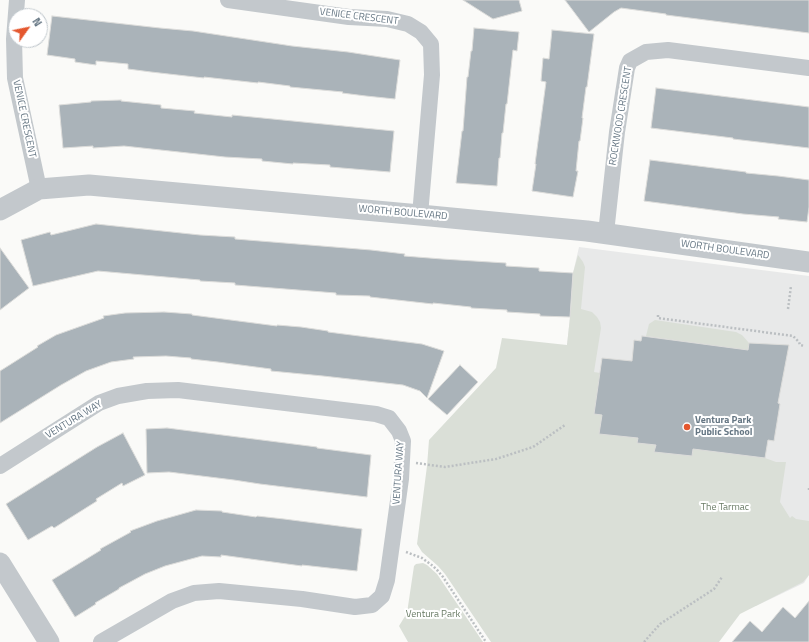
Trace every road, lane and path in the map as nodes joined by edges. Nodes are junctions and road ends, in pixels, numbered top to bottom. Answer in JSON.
{"nodes":[{"id":1,"x":17,"y":0,"type":"edge"},
{"id":2,"x":228,"y":0,"type":"edge"},
{"id":3,"x":809,"y":68,"type":"edge"},
{"id":4,"x":39,"y":189,"type":"junction"},
{"id":5,"x":0,"y":210,"type":"edge"},
{"id":6,"x":420,"y":215,"type":"junction"},
{"id":7,"x":606,"y":233,"type":"junction"},
{"id":8,"x":809,"y":262,"type":"edge"},
{"id":9,"x":791,"y":286,"type":"dead end"},
{"id":10,"x":788,"y":309,"type":"dead end"},
{"id":11,"x":658,"y":314,"type":"dead end"},
{"id":12,"x":805,"y":346,"type":"dead end"},
{"id":13,"x":565,"y":425,"type":"dead end"},
{"id":14,"x":402,"y":461,"type":"junction"},
{"id":15,"x":0,"y":466,"type":"edge"},
{"id":16,"x":392,"y":548,"type":"junction"},
{"id":17,"x":0,"y":563,"type":"edge"},
{"id":18,"x":722,"y":577,"type":"dead end"},
{"id":19,"x":49,"y":642,"type":"edge"},
{"id":20,"x":101,"y":642,"type":"edge"},
{"id":21,"x":486,"y":642,"type":"edge"},
{"id":22,"x":644,"y":642,"type":"edge"}],
"edges":[{"from":1,"to":4,"type":"street","name":"VENICE CRESCENT"},
{"from":2,"to":6,"type":"street","name":"VENICE CRESCENT"},
{"from":3,"to":7,"type":"street","name":"ROCKWOOD CRESCENT"},
{"from":4,"to":5,"type":"street","name":"WORTH BOULEVARD"},
{"from":4,"to":6,"type":"street","name":"WORTH BOULEVARD"},
{"from":6,"to":7,"type":"street","name":"WORTH BOULEVARD"},
{"from":7,"to":8,"type":"street","name":"WORTH BOULEVARD"},
{"from":9,"to":10,"type":"path"},
{"from":11,"to":12,"type":"path"},
{"from":13,"to":14,"type":"path"},
{"from":14,"to":15,"type":"street","name":"VENTURA WAY"},
{"from":14,"to":16,"type":"street","name":"VENTURA WAY"},
{"from":16,"to":20,"type":"street","name":"VENTURA WAY"},
{"from":16,"to":21,"type":"path"},
{"from":17,"to":19,"type":"street"},
{"from":18,"to":22,"type":"path"}]}
